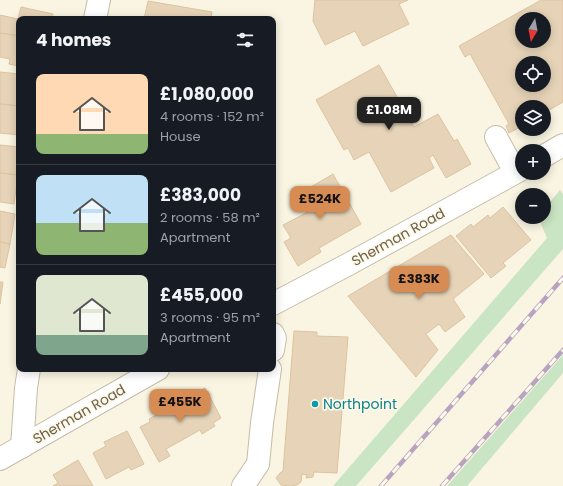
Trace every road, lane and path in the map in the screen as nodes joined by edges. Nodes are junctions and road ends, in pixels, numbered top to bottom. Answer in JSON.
{"nodes":[{"id":1,"x":99,"y":0,"type":"edge"},
{"id":2,"x":96,"y":16,"type":"edge"},
{"id":3,"x":496,"y":137,"type":"dead end"},
{"id":4,"x":563,"y":145,"type":"edge"},
{"id":5,"x":551,"y":152,"type":"edge"},
{"id":6,"x":515,"y":165,"type":"edge"},
{"id":7,"x":515,"y":173,"type":"edge"},
{"id":8,"x":276,"y":302,"type":"edge"},
{"id":9,"x":29,"y":372,"type":"edge"},
{"id":10,"x":153,"y":372,"type":"edge"},
{"id":11,"x":270,"y":372,"type":"edge"},
{"id":12,"x":22,"y":447,"type":"junction"},
{"id":13,"x":0,"y":460,"type":"edge"},
{"id":14,"x":243,"y":486,"type":"edge"}],
"edges":[{"from":1,"to":2,"type":"street"},
{"from":3,"to":6,"type":"street"},
{"from":4,"to":5,"type":"street"},
{"from":7,"to":8,"type":"street","name":"Sherman Road"},
{"from":9,"to":12,"type":"street"},
{"from":10,"to":12,"type":"street","name":"Sherman Road"},
{"from":11,"to":14,"type":"street"},
{"from":12,"to":13,"type":"street","name":"Sherman Road"}]}
